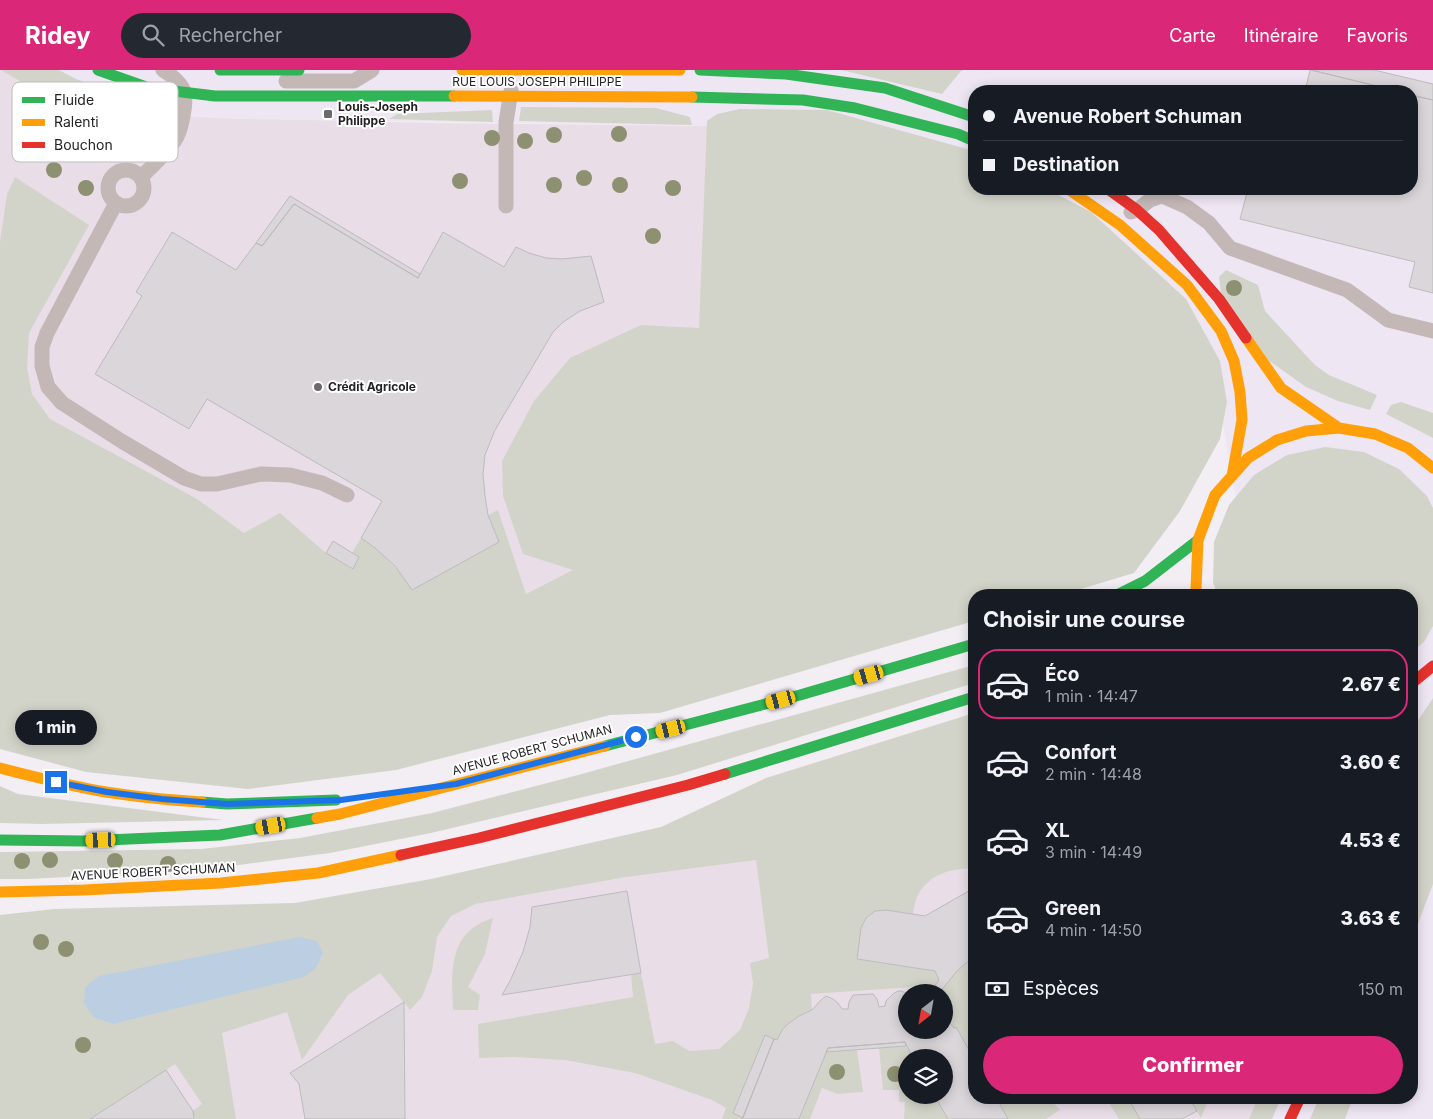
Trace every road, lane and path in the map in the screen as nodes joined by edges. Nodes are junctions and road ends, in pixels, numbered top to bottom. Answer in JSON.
{"nodes":[{"id":1,"x":98,"y":70,"type":"edge"},
{"id":2,"x":163,"y":70,"type":"edge"},
{"id":3,"x":220,"y":70,"type":"edge"},
{"id":4,"x":299,"y":70,"type":"edge"},
{"id":5,"x":372,"y":70,"type":"edge"},
{"id":6,"x":462,"y":70,"type":"edge"},
{"id":7,"x":564,"y":70,"type":"edge"},
{"id":8,"x":642,"y":70,"type":"edge"},
{"id":9,"x":680,"y":70,"type":"edge"},
{"id":10,"x":700,"y":70,"type":"edge"},
{"id":11,"x":513,"y":80,"type":"edge"},
{"id":12,"x":131,"y":82,"type":"edge"},
{"id":13,"x":178,"y":91,"type":"edge"},
{"id":14,"x":184,"y":92,"type":"junction"},
{"id":15,"x":440,"y":96,"type":"joint"},
{"id":16,"x":855,"y":108,"type":"junction"},
{"id":17,"x":967,"y":114,"type":"edge"},
{"id":18,"x":178,"y":133,"type":"edge"},
{"id":19,"x":968,"y":133,"type":"edge"},
{"id":20,"x":968,"y":138,"type":"edge"},
{"id":21,"x":155,"y":162,"type":"edge"},
{"id":22,"x":141,"y":178,"type":"junction"},
{"id":23,"x":1079,"y":195,"type":"edge"},
{"id":24,"x":1096,"y":195,"type":"edge"},
{"id":25,"x":1116,"y":195,"type":"edge"},
{"id":26,"x":116,"y":203,"type":"junction"},
{"id":27,"x":506,"y":206,"type":"dead end"},
{"id":28,"x":1137,"y":210,"type":"junction"},
{"id":29,"x":1135,"y":238,"type":"junction"},
{"id":30,"x":1433,"y":331,"type":"edge"},
{"id":31,"x":1340,"y":428,"type":"junction"},
{"id":32,"x":1433,"y":468,"type":"edge"},
{"id":33,"x":1232,"y":476,"type":"junction"},
{"id":34,"x":347,"y":495,"type":"dead end"},
{"id":35,"x":1198,"y":540,"type":"junction"},
{"id":36,"x":1129,"y":589,"type":"edge"},
{"id":37,"x":1196,"y":589,"type":"edge"},
{"id":38,"x":968,"y":646,"type":"edge"},
{"id":39,"x":1433,"y":666,"type":"edge"},
{"id":40,"x":1418,"y":678,"type":"edge"},
{"id":41,"x":968,"y":699,"type":"edge"},
{"id":42,"x":0,"y":768,"type":"edge"},
{"id":43,"x":456,"y":784,"type":"junction"},
{"id":44,"x":0,"y":840,"type":"edge"},
{"id":45,"x":0,"y":892,"type":"edge"},
{"id":46,"x":1297,"y":1104,"type":"edge"},
{"id":47,"x":1290,"y":1119,"type":"edge"}],
"edges":[{"from":1,"to":12,"type":"main road","name":"RUE LOUIS JOSEPH PHILIPPE"},
{"from":2,"to":14,"type":"lane"},
{"from":3,"to":4,"type":"main road"},
{"from":5,"to":14,"type":"lane"},
{"from":6,"to":11,"type":"main road","name":"RUE LOUIS JOSEPH PHILIPPE"},
{"from":7,"to":8,"type":"main road","name":"RUE LOUIS JOSEPH PHILIPPE"},
{"from":7,"to":11,"type":"lane"},
{"from":8,"to":9,"type":"main road","name":"RUE LOUIS JOSEPH PHILIPPE"},
{"from":10,"to":17,"type":"main road"},
{"from":11,"to":15,"type":"lane"},
{"from":11,"to":16,"type":"main road","name":"RUE LOUIS JOSEPH PHILIPPE"},
{"from":11,"to":27,"type":"lane"},
{"from":13,"to":14,"type":"main road","name":"RUE LOUIS JOSEPH PHILIPPE"},
{"from":14,"to":15,"type":"main road","name":"RUE LOUIS JOSEPH PHILIPPE"},
{"from":14,"to":18,"type":"lane"},
{"from":16,"to":17,"type":"lane"},
{"from":16,"to":20,"type":"main road","name":"RUE LOUIS JOSEPH PHILIPPE"},
{"from":17,"to":19,"type":"lane"},
{"from":21,"to":22,"type":"lane"},
{"from":22,"to":26,"type":"lane"},
{"from":22,"to":26,"type":"lane"},
{"from":23,"to":29,"type":"main road"},
{"from":24,"to":28,"type":"lane"},
{"from":25,"to":28,"type":"main road"},
{"from":26,"to":34,"type":"lane"},
{"from":28,"to":29,"type":"lane"},
{"from":28,"to":30,"type":"lane"},
{"from":28,"to":31,"type":"main road"},
{"from":29,"to":33,"type":"main road"},
{"from":31,"to":32,"type":"main road"},
{"from":31,"to":33,"type":"main road"},
{"from":33,"to":35,"type":"main road"},
{"from":35,"to":36,"type":"main road"},
{"from":35,"to":37,"type":"main road"},
{"from":38,"to":43,"type":"main road","name":"AVENUE ROBERT SCHUMAN"},
{"from":39,"to":40,"type":"main road"},
{"from":41,"to":45,"type":"main road","name":"AVENUE ROBERT SCHUMAN"},
{"from":42,"to":43,"type":"main road"},
{"from":43,"to":44,"type":"main road","name":"AVENUE ROBERT SCHUMAN"},
{"from":46,"to":47,"type":"main road"}]}
